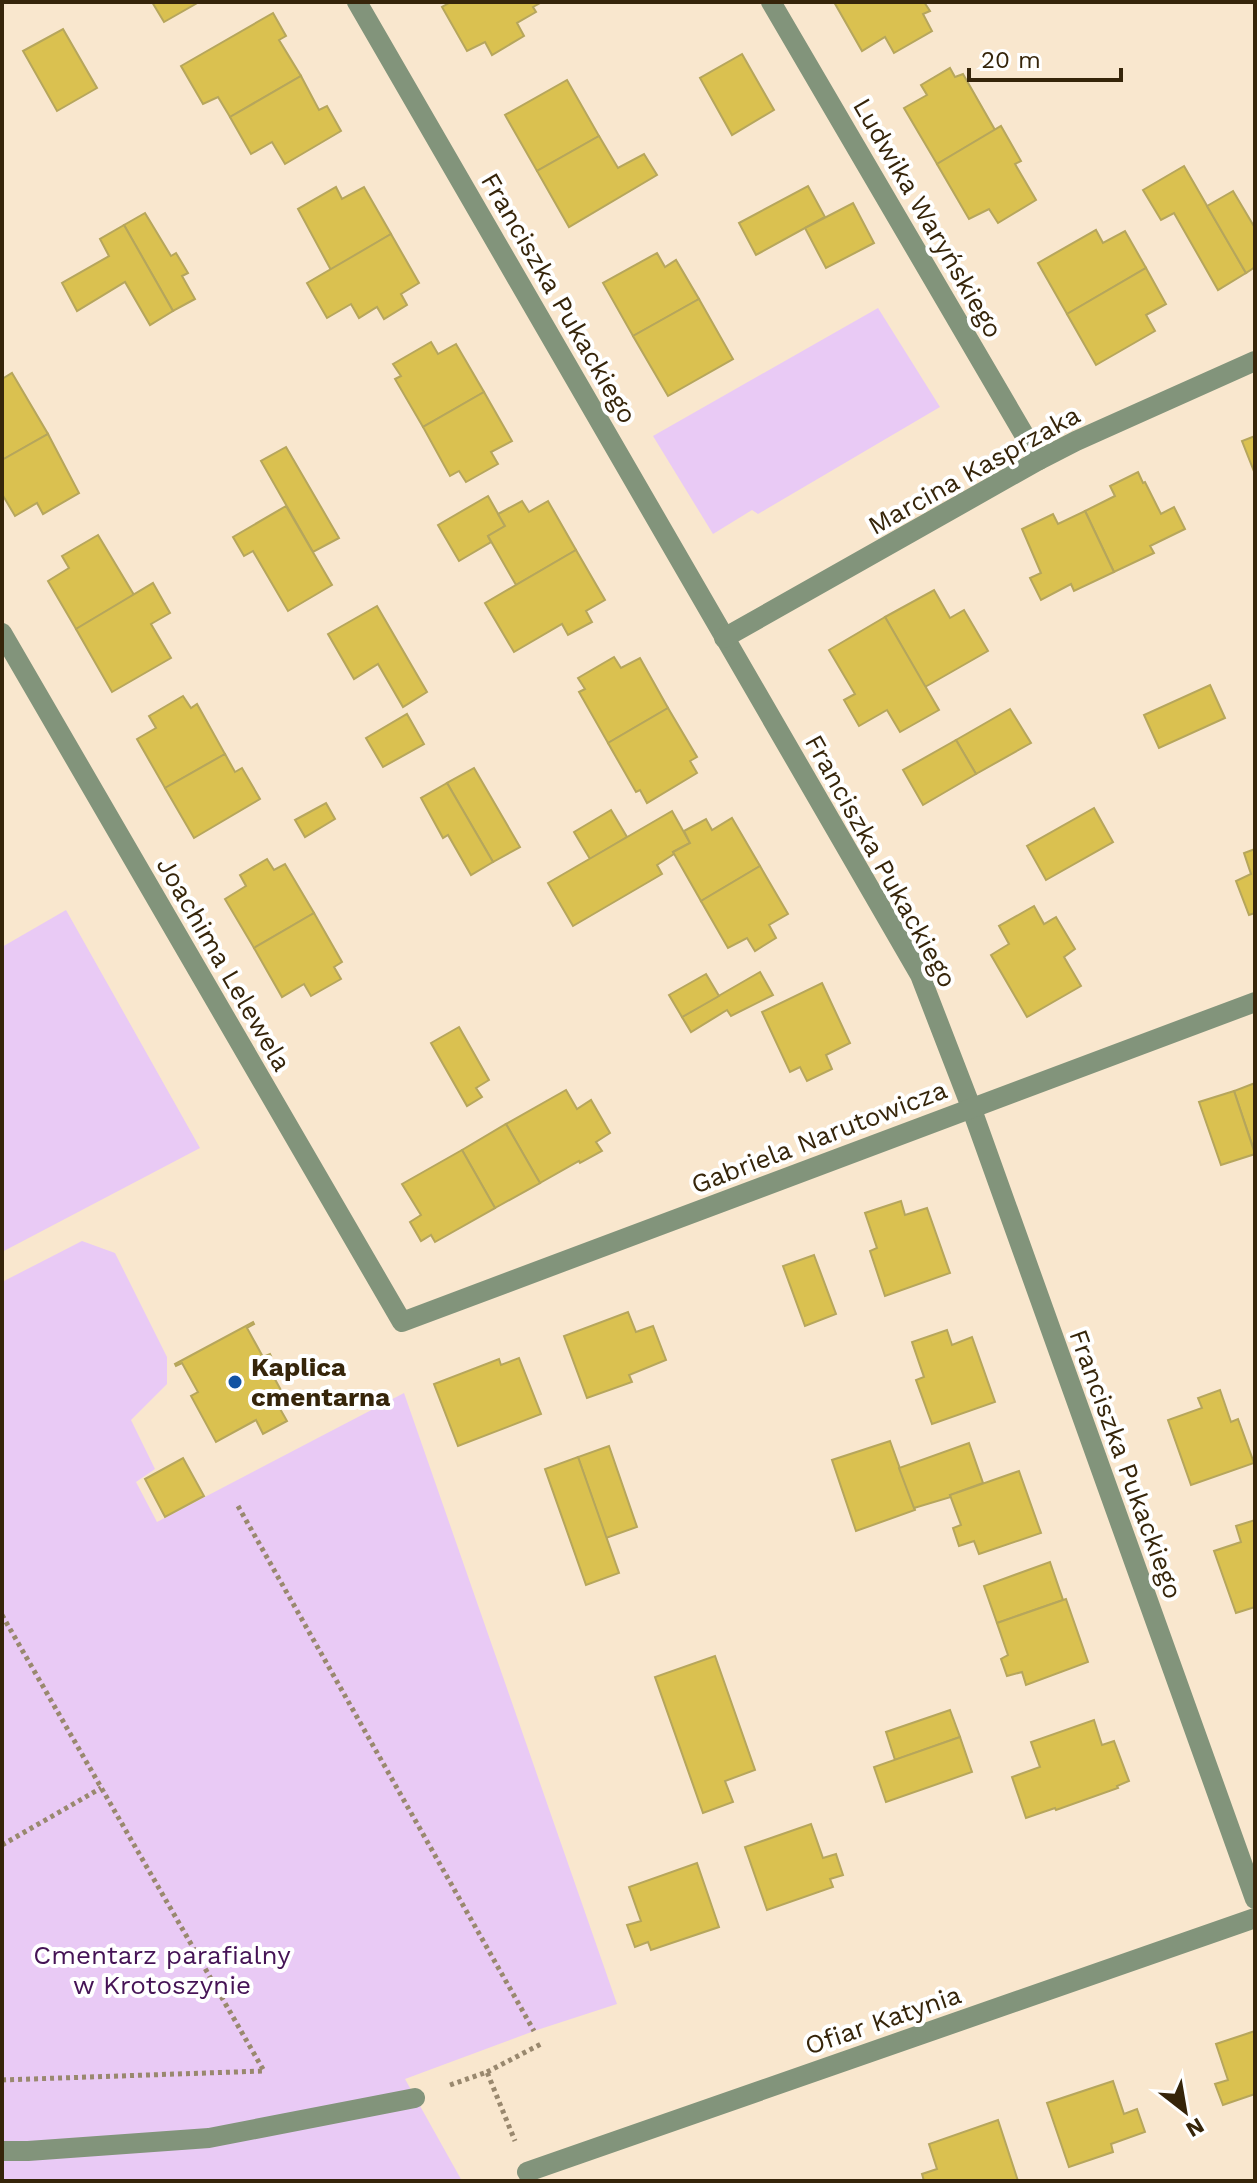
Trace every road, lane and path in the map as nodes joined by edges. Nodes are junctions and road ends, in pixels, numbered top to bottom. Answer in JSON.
{"nodes":[{"id":1,"x":357,"y":2,"type":"edge"},
{"id":2,"x":771,"y":2,"type":"edge"},
{"id":3,"x":1255,"y":361,"type":"edge"},
{"id":4,"x":1039,"y":460,"type":"junction"},
{"id":5,"x":2,"y":633,"type":"edge"},
{"id":6,"x":724,"y":638,"type":"junction"},
{"id":7,"x":1255,"y":1002,"type":"edge"},
{"id":8,"x":971,"y":1107,"type":"junction"},
{"id":9,"x":402,"y":1322,"type":"joint"},
{"id":10,"x":238,"y":1506,"type":"dead end"},
{"id":11,"x":2,"y":1615,"type":"edge"},
{"id":12,"x":101,"y":1788,"type":"junction"},
{"id":13,"x":2,"y":1845,"type":"edge"},
{"id":14,"x":1255,"y":1899,"type":"edge"},
{"id":15,"x":1255,"y":1918,"type":"edge"},
{"id":16,"x":534,"y":2031,"type":"dead end"},
{"id":17,"x":541,"y":2044,"type":"dead end"},
{"id":18,"x":487,"y":2072,"type":"junction"},
{"id":19,"x":2,"y":2080,"type":"edge"},
{"id":20,"x":415,"y":2098,"type":"joint"},
{"id":21,"x":2,"y":2151,"type":"edge"},
{"id":22,"x":527,"y":2172,"type":"joint"}],
"edges":[{"from":1,"to":6,"type":"street","name":"Franciszka Pukackiego"},
{"from":2,"to":4,"type":"street","name":"Ludwika Waryńskiego"},
{"from":3,"to":4,"type":"street","name":"Marcina Kasprzaka"},
{"from":4,"to":6,"type":"street","name":"Marcina Kasprzaka"},
{"from":5,"to":9,"type":"street","name":"Joachima Lelewela"},
{"from":6,"to":8,"type":"street","name":"Franciszka Pukackiego"},
{"from":7,"to":8,"type":"street","name":"Gabriela Narutowicza"},
{"from":8,"to":9,"type":"street","name":"Gabriela Narutowicza"},
{"from":8,"to":14,"type":"street","name":"Franciszka Pukackiego"},
{"from":10,"to":16,"type":"path"},
{"from":11,"to":12,"type":"path"},
{"from":12,"to":13,"type":"path"},
{"from":12,"to":19,"type":"path"},
{"from":15,"to":22,"type":"street","name":"Ofiar Katynia"},
{"from":17,"to":18,"type":"path"},
{"from":18,"to":20,"type":"path"},
{"from":18,"to":22,"type":"path"},
{"from":20,"to":21,"type":"street"}]}
